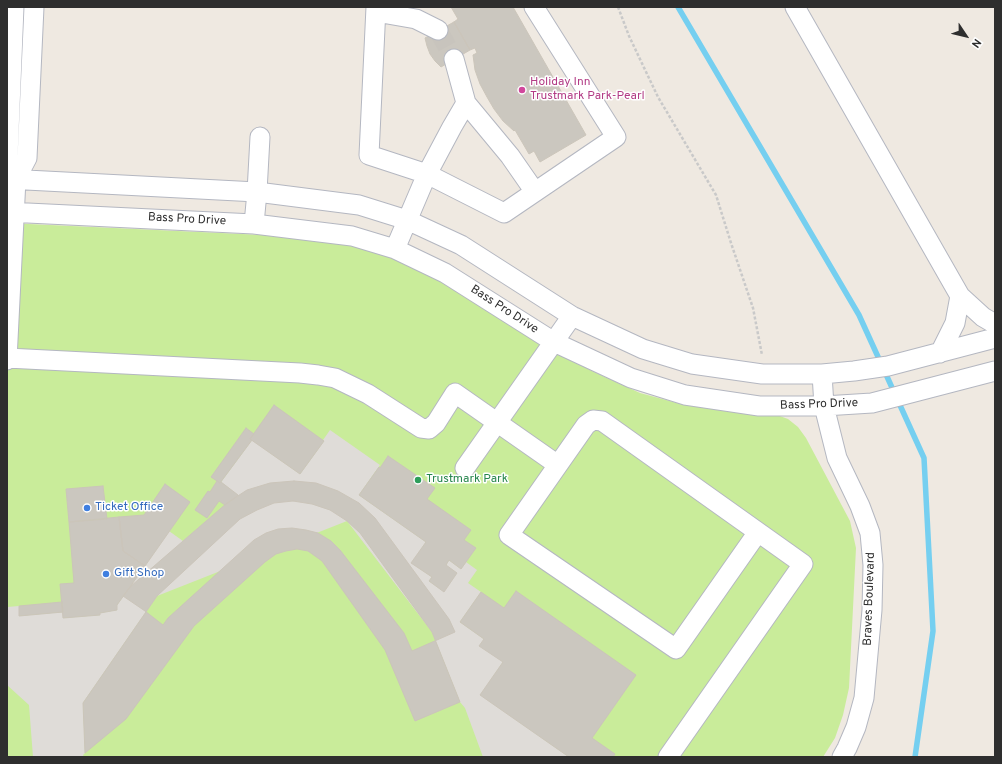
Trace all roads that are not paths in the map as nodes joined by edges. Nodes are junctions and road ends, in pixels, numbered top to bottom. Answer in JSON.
{"nodes":[{"id":1,"x":14,"y":7,"type":"edge"},
{"id":2,"x":34,"y":7,"type":"edge"},
{"id":3,"x":534,"y":7,"type":"edge"},
{"id":4,"x":794,"y":7,"type":"edge"},
{"id":5,"x":376,"y":10,"type":"edge"},
{"id":6,"x":438,"y":30,"type":"tunnel mouth"},
{"id":7,"x":454,"y":59,"type":"tunnel mouth"},
{"id":8,"x":466,"y":103,"type":"junction"},
{"id":9,"x":260,"y":137,"type":"dead end"},
{"id":10,"x":427,"y":174,"type":"junction"},
{"id":11,"x":12,"y":179,"type":"edge"},
{"id":12,"x":257,"y":192,"type":"junction"},
{"id":13,"x":536,"y":192,"type":"junction"},
{"id":14,"x":11,"y":212,"type":"edge"},
{"id":15,"x":407,"y":220,"type":"junction"},
{"id":16,"x":254,"y":224,"type":"junction"},
{"id":17,"x":396,"y":250,"type":"junction"},
{"id":18,"x":960,"y":296,"type":"junction"},
{"id":19,"x":8,"y":315,"type":"edge"},
{"id":20,"x":572,"y":316,"type":"junction"},
{"id":21,"x":995,"y":324,"type":"edge"},
{"id":22,"x":995,"y":338,"type":"edge"},
{"id":23,"x":554,"y":342,"type":"junction"},
{"id":24,"x":940,"y":353,"type":"junction"},
{"id":25,"x":7,"y":359,"type":"edge"},
{"id":26,"x":995,"y":371,"type":"edge"},
{"id":27,"x":822,"y":374,"type":"junction"},
{"id":28,"x":824,"y":406,"type":"junction"},
{"id":29,"x":497,"y":422,"type":"junction"},
{"id":30,"x":558,"y":465,"type":"junction"},
{"id":31,"x":465,"y":468,"type":"dead end"},
{"id":32,"x":758,"y":532,"type":"junction"},
{"id":33,"x":668,"y":757,"type":"edge"},
{"id":34,"x":842,"y":757,"type":"edge"}],
"edges":[{"from":1,"to":11,"type":"street"},
{"from":2,"to":11,"type":"street"},
{"from":3,"to":13,"type":"street"},
{"from":4,"to":18,"type":"street"},
{"from":5,"to":6,"type":"street"},
{"from":5,"to":10,"type":"street"},
{"from":7,"to":8,"type":"street"},
{"from":8,"to":10,"type":"street"},
{"from":8,"to":13,"type":"street"},
{"from":9,"to":12,"type":"street"},
{"from":10,"to":13,"type":"street"},
{"from":10,"to":15,"type":"street"},
{"from":11,"to":12,"type":"street"},
{"from":11,"to":14,"type":"street"},
{"from":12,"to":15,"type":"street"},
{"from":12,"to":16,"type":"street"},
{"from":14,"to":16,"type":"street","name":"Bass Pro Drive"},
{"from":14,"to":19,"type":"street"},
{"from":15,"to":17,"type":"street"},
{"from":15,"to":20,"type":"street"},
{"from":16,"to":17,"type":"street","name":"Bass Pro Drive"},
{"from":17,"to":23,"type":"street","name":"Bass Pro Drive"},
{"from":18,"to":21,"type":"street"},
{"from":18,"to":24,"type":"street"},
{"from":19,"to":25,"type":"street"},
{"from":20,"to":23,"type":"street"},
{"from":20,"to":27,"type":"street"},
{"from":22,"to":24,"type":"street"},
{"from":23,"to":28,"type":"street","name":"Bass Pro Drive"},
{"from":23,"to":29,"type":"street"},
{"from":24,"to":27,"type":"street"},
{"from":25,"to":29,"type":"street"},
{"from":26,"to":28,"type":"street","name":"Bass Pro Drive"},
{"from":27,"to":28,"type":"street","name":"Braves Boulevard"},
{"from":28,"to":34,"type":"street","name":"Braves Boulevard"},
{"from":29,"to":30,"type":"street"},
{"from":29,"to":31,"type":"street"},
{"from":30,"to":32,"type":"street"},
{"from":30,"to":32,"type":"street"},
{"from":32,"to":33,"type":"street"}]}
